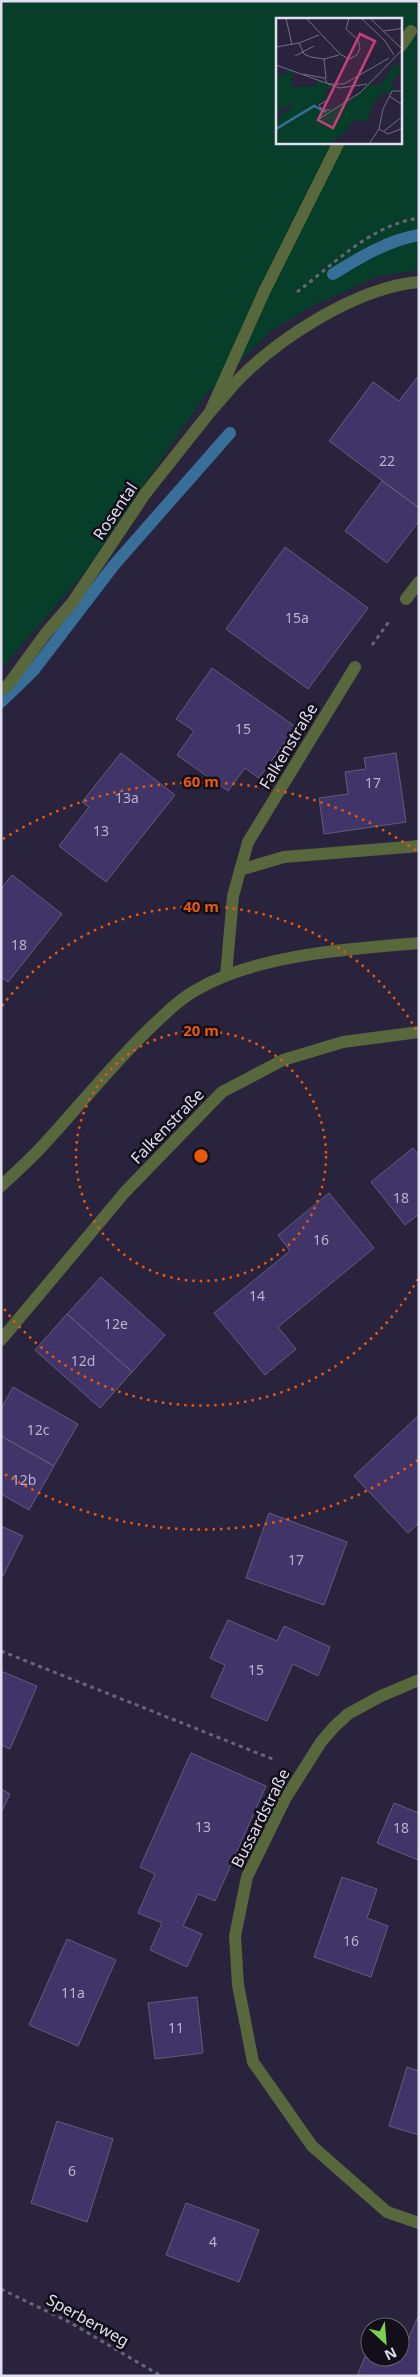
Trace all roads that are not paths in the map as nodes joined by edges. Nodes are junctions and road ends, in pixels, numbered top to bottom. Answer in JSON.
{"nodes":[{"id":1,"x":411,"y":31,"type":"dead end"},
{"id":2,"x":402,"y":44,"type":"edge"},
{"id":3,"x":337,"y":144,"type":"edge"},
{"id":4,"x":419,"y":282,"type":"edge"},
{"id":5,"x":210,"y":412,"type":"junction"},
{"id":6,"x":419,"y":582,"type":"edge"},
{"id":7,"x":406,"y":600,"type":"road end"},
{"id":8,"x":355,"y":668,"type":"road end"},
{"id":9,"x":1,"y":690,"type":"edge"},
{"id":10,"x":419,"y":846,"type":"edge"},
{"id":11,"x":240,"y":870,"type":"junction"},
{"id":12,"x":419,"y":943,"type":"edge"},
{"id":13,"x":226,"y":976,"type":"junction"},
{"id":14,"x":419,"y":1032,"type":"edge"},
{"id":15,"x":1,"y":1186,"type":"edge"},
{"id":16,"x":1,"y":1340,"type":"edge"},
{"id":17,"x":419,"y":1680,"type":"edge"},
{"id":18,"x":419,"y":2223,"type":"edge"}],
"edges":[{"from":1,"to":2,"type":"street"},
{"from":3,"to":5,"type":"street","name":"Rosental"},
{"from":4,"to":5,"type":"street"},
{"from":5,"to":9,"type":"street","name":"Rosental"},
{"from":6,"to":7,"type":"street"},
{"from":8,"to":11,"type":"street","name":"Falkenstraße"},
{"from":10,"to":11,"type":"street"},
{"from":11,"to":13,"type":"street","name":"Falkenstraße"},
{"from":12,"to":13,"type":"street"},
{"from":13,"to":15,"type":"street"},
{"from":14,"to":16,"type":"street","name":"Falkenstraße"},
{"from":17,"to":18,"type":"street","name":"Bussardstraße"}]}
